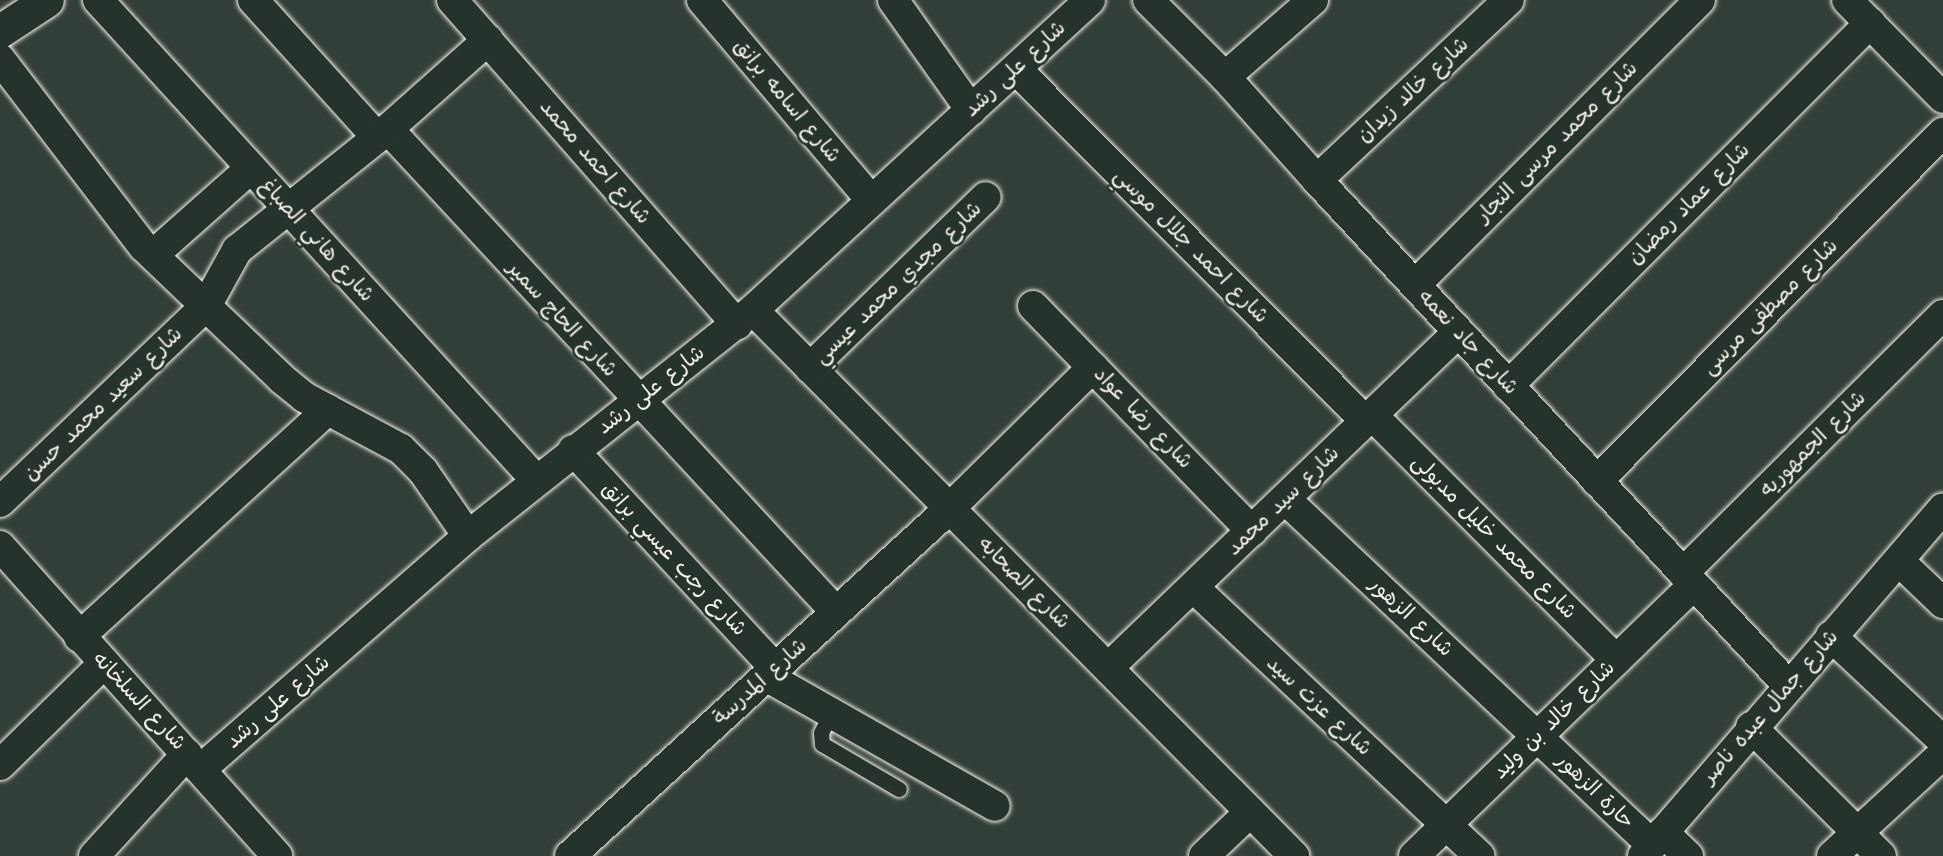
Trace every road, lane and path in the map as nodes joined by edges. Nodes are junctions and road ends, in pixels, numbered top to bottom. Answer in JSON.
{"nodes":[{"id":1,"x":47,"y":0,"type":"edge"},
{"id":2,"x":98,"y":0,"type":"edge"},
{"id":3,"x":253,"y":0,"type":"edge"},
{"id":4,"x":452,"y":0,"type":"edge"},
{"id":5,"x":702,"y":0,"type":"edge"},
{"id":6,"x":893,"y":0,"type":"edge"},
{"id":7,"x":1090,"y":0,"type":"edge"},
{"id":8,"x":1148,"y":0,"type":"edge"},
{"id":9,"x":1313,"y":0,"type":"edge"},
{"id":10,"x":1509,"y":0,"type":"edge"},
{"id":11,"x":1700,"y":0,"type":"edge"},
{"id":12,"x":1847,"y":0,"type":"edge"},
{"id":13,"x":1870,"y":23,"type":"junction"},
{"id":14,"x":0,"y":31,"type":"edge"},
{"id":15,"x":488,"y":40,"type":"junction"},
{"id":16,"x":0,"y":59,"type":"edge"},
{"id":17,"x":1017,"y":70,"type":"junction"},
{"id":18,"x":1225,"y":77,"type":"junction"},
{"id":19,"x":1943,"y":98,"type":"edge"},
{"id":20,"x":971,"y":110,"type":"junction"},
{"id":21,"x":383,"y":133,"type":"junction"},
{"id":22,"x":1943,"y":133,"type":"edge"},
{"id":23,"x":251,"y":168,"type":"junction"},
{"id":24,"x":1317,"y":180,"type":"junction"},
{"id":25,"x":986,"y":197,"type":"dead end"},
{"id":26,"x":872,"y":201,"type":"junction"},
{"id":27,"x":287,"y":208,"type":"junction"},
{"id":28,"x":153,"y":255,"type":"junction"},
{"id":29,"x":1415,"y":285,"type":"junction"},
{"id":30,"x":206,"y":306,"type":"junction"},
{"id":31,"x":1033,"y":306,"type":"dead end"},
{"id":32,"x":1943,"y":315,"type":"edge"},
{"id":33,"x":745,"y":317,"type":"junction"},
{"id":34,"x":1458,"y":332,"type":"junction"},
{"id":35,"x":1093,"y":367,"type":"junction"},
{"id":36,"x":810,"y":368,"type":"junction"},
{"id":37,"x":1508,"y":386,"type":"junction"},
{"id":38,"x":637,"y":400,"type":"junction"},
{"id":39,"x":328,"y":410,"type":"junction"},
{"id":40,"x":1368,"y":418,"type":"junction"},
{"id":41,"x":573,"y":450,"type":"junction"},
{"id":42,"x":536,"y":480,"type":"junction"},
{"id":43,"x":1597,"y":481,"type":"junction"},
{"id":44,"x":1285,"y":499,"type":"junction"},
{"id":45,"x":0,"y":502,"type":"edge"},
{"id":46,"x":949,"y":508,"type":"junction"},
{"id":47,"x":1943,"y":508,"type":"edge"},
{"id":48,"x":1252,"y":531,"type":"junction"},
{"id":49,"x":468,"y":536,"type":"junction"},
{"id":50,"x":0,"y":546,"type":"edge"},
{"id":51,"x":1899,"y":561,"type":"junction"},
{"id":52,"x":1689,"y":579,"type":"junction"},
{"id":53,"x":1193,"y":587,"type":"junction"},
{"id":54,"x":1943,"y":603,"type":"edge"},
{"id":55,"x":836,"y":612,"type":"junction"},
{"id":56,"x":1831,"y":636,"type":"junction"},
{"id":57,"x":79,"y":637,"type":"junction"},
{"id":58,"x":1616,"y":660,"type":"junction"},
{"id":59,"x":104,"y":663,"type":"junction"},
{"id":60,"x":1108,"y":668,"type":"junction"},
{"id":61,"x":771,"y":672,"type":"junction"},
{"id":62,"x":1788,"y":685,"type":"junction"},
{"id":63,"x":831,"y":713,"type":"junction"},
{"id":64,"x":1751,"y":727,"type":"junction"},
{"id":65,"x":1538,"y":736,"type":"junction"},
{"id":66,"x":1943,"y":741,"type":"edge"},
{"id":67,"x":1943,"y":754,"type":"edge"},
{"id":68,"x":194,"y":762,"type":"junction"},
{"id":69,"x":0,"y":765,"type":"edge"},
{"id":70,"x":899,"y":789,"type":"dead end"},
{"id":71,"x":995,"y":806,"type":"dead end"},
{"id":72,"x":1250,"y":812,"type":"junction"},
{"id":73,"x":1446,"y":825,"type":"junction"},
{"id":74,"x":1857,"y":833,"type":"junction"},
{"id":75,"x":1653,"y":844,"type":"edge"},
{"id":76,"x":94,"y":856,"type":"edge"},
{"id":77,"x":277,"y":856,"type":"edge"},
{"id":78,"x":570,"y":856,"type":"edge"},
{"id":79,"x":1204,"y":856,"type":"edge"},
{"id":80,"x":1294,"y":856,"type":"edge"},
{"id":81,"x":1414,"y":856,"type":"edge"},
{"id":82,"x":1479,"y":856,"type":"edge"},
{"id":83,"x":1688,"y":856,"type":"edge"},
{"id":84,"x":1832,"y":856,"type":"edge"},
{"id":85,"x":1881,"y":856,"type":"edge"}],
"edges":[{"from":1,"to":14,"type":"street"},
{"from":2,"to":23,"type":"street","name":"شارع هاني الصباغ"},
{"from":3,"to":21,"type":"street","name":"شارع الحاج سمير"},
{"from":4,"to":15,"type":"street","name":"شارع احمد محمد"},
{"from":5,"to":26,"type":"street","name":"شارع اسامه برانق"},
{"from":6,"to":20,"type":"street"},
{"from":7,"to":17,"type":"street","name":"شارع على رشد"},
{"from":8,"to":18,"type":"street","name":"شارع جاد نعمه"},
{"from":9,"to":18,"type":"street"},
{"from":10,"to":24,"type":"street","name":"شارع خالد زيدان"},
{"from":11,"to":29,"type":"street","name":"شارع محمد مرسى النجار"},
{"from":12,"to":13,"type":"street"},
{"from":13,"to":19,"type":"street"},
{"from":13,"to":37,"type":"street","name":"شارع عماد رمضان"},
{"from":15,"to":21,"type":"street","name":"شارع سعيد محمد حسن"},
{"from":15,"to":33,"type":"street","name":"شارع احمد محمد"},
{"from":16,"to":28,"type":"street"},
{"from":17,"to":20,"type":"street","name":"شارع على رشد"},
{"from":17,"to":40,"type":"street","name":"شارع احمد جلال موسي"},
{"from":18,"to":24,"type":"street","name":"شارع جاد نعمه"},
{"from":20,"to":26,"type":"street","name":"شارع على رشد"},
{"from":21,"to":27,"type":"street","name":"شارع سعيد محمد حسن"},
{"from":21,"to":38,"type":"street","name":"شارع الحاج سمير"},
{"from":22,"to":43,"type":"street","name":"شارع مصطفى مرسى"},
{"from":23,"to":27,"type":"street","name":"شارع هاني الصباغ"},
{"from":23,"to":28,"type":"street"},
{"from":24,"to":29,"type":"street","name":"شارع جاد نعمه"},
{"from":25,"to":36,"type":"street","name":"شارع مجدي محمد عيسي"},
{"from":26,"to":33,"type":"street","name":"شارع على رشد"},
{"from":27,"to":30,"type":"street","name":"شارع سعيد محمد حسن"},
{"from":27,"to":42,"type":"street","name":"شارع هاني الصباغ"},
{"from":28,"to":30,"type":"street"},
{"from":29,"to":34,"type":"street","name":"شارع جاد نعمه"},
{"from":30,"to":39,"type":"street"},
{"from":30,"to":45,"type":"street","name":"شارع سعيد محمد حسن"},
{"from":31,"to":35,"type":"street","name":"شارع رضا عواد"},
{"from":32,"to":52,"type":"street","name":"شارع الجمهوريه"},
{"from":33,"to":36,"type":"street","name":"شارع الصحابه"},
{"from":33,"to":38,"type":"street","name":"شارع على رشد"},
{"from":34,"to":37,"type":"street","name":"شارع جاد نعمه"},
{"from":34,"to":40,"type":"street","name":"شارع سيد محمد"},
{"from":35,"to":46,"type":"street","name":"شارع المدرسة"},
{"from":35,"to":48,"type":"street","name":"شارع رضا عواد"},
{"from":36,"to":46,"type":"street","name":"شارع الصحابه"},
{"from":37,"to":43,"type":"street","name":"شارع جاد نعمه"},
{"from":38,"to":41,"type":"street","name":"شارع على رشد"},
{"from":38,"to":55,"type":"street","name":"شارع الحاج سمير"},
{"from":39,"to":49,"type":"street"},
{"from":39,"to":57,"type":"street"},
{"from":40,"to":44,"type":"street","name":"شارع سيد محمد"},
{"from":40,"to":58,"type":"street","name":"شارع محمد خليل مدبولى"},
{"from":41,"to":42,"type":"street","name":"شارع على رشد"},
{"from":41,"to":61,"type":"street","name":"شارع رجب عيسي برانق"},
{"from":42,"to":49,"type":"street","name":"شارع على رشد"},
{"from":43,"to":52,"type":"street","name":"شارع جاد نعمه"},
{"from":44,"to":48,"type":"street","name":"شارع سيد محمد"},
{"from":44,"to":65,"type":"street","name":"شارع الزهور"},
{"from":46,"to":55,"type":"street","name":"شارع المدرسة"},
{"from":46,"to":60,"type":"street","name":"شارع الصحابه"},
{"from":47,"to":51,"type":"street","name":"شارع جمال عبده ناصر"},
{"from":48,"to":53,"type":"street","name":"شارع سيد محمد"},
{"from":49,"to":68,"type":"street","name":"شارع على رشد"},
{"from":50,"to":57,"type":"street","name":"شارع السلخانه"},
{"from":51,"to":54,"type":"street"},
{"from":51,"to":56,"type":"street","name":"شارع جمال عبده ناصر"},
{"from":52,"to":58,"type":"street","name":"شارع خالد بن وليد"},
{"from":52,"to":62,"type":"street","name":"شارع جاد نعمه"},
{"from":53,"to":60,"type":"street","name":"شارع سيد محمد"},
{"from":53,"to":73,"type":"street","name":"شارع عزت سيد"},
{"from":55,"to":61,"type":"street","name":"شارع المدرسة"},
{"from":56,"to":62,"type":"street","name":"شارع جمال عبده ناصر"},
{"from":56,"to":66,"type":"street"},
{"from":57,"to":59,"type":"street","name":"شارع السلخانه"},
{"from":58,"to":65,"type":"street","name":"شارع خالد بن وليد"},
{"from":59,"to":68,"type":"street","name":"شارع السلخانه"},
{"from":59,"to":69,"type":"street"},
{"from":60,"to":72,"type":"street","name":"شارع الصحابه"},
{"from":61,"to":63,"type":"street","name":"شارع رجب عيسي برانق"},
{"from":61,"to":78,"type":"street","name":"شارع المدرسة"},
{"from":62,"to":64,"type":"street","name":"شارع جمال عبده ناصر"},
{"from":63,"to":70,"type":"lane"},
{"from":63,"to":71,"type":"street","name":"شارع رجب عيسي برانق"},
{"from":64,"to":74,"type":"street"},
{"from":64,"to":75,"type":"street","name":"شارع جمال عبده ناصر"},
{"from":65,"to":73,"type":"street","name":"شارع خالد بن وليد"},
{"from":65,"to":75,"type":"street","name":"حارة الزهور"},
{"from":67,"to":74,"type":"street"},
{"from":68,"to":76,"type":"street","name":"شارع على رشد"},
{"from":68,"to":77,"type":"street","name":"شارع السلخانه"},
{"from":72,"to":79,"type":"street"},
{"from":72,"to":80,"type":"street","name":"شارع الصحابه"},
{"from":73,"to":81,"type":"street","name":"شارع خالد بن وليد"},
{"from":73,"to":82,"type":"street","name":"شارع عزت سيد"},
{"from":74,"to":84,"type":"street"},
{"from":74,"to":85,"type":"street"},
{"from":75,"to":83,"type":"street","name":"حارة الزهور"}]}
